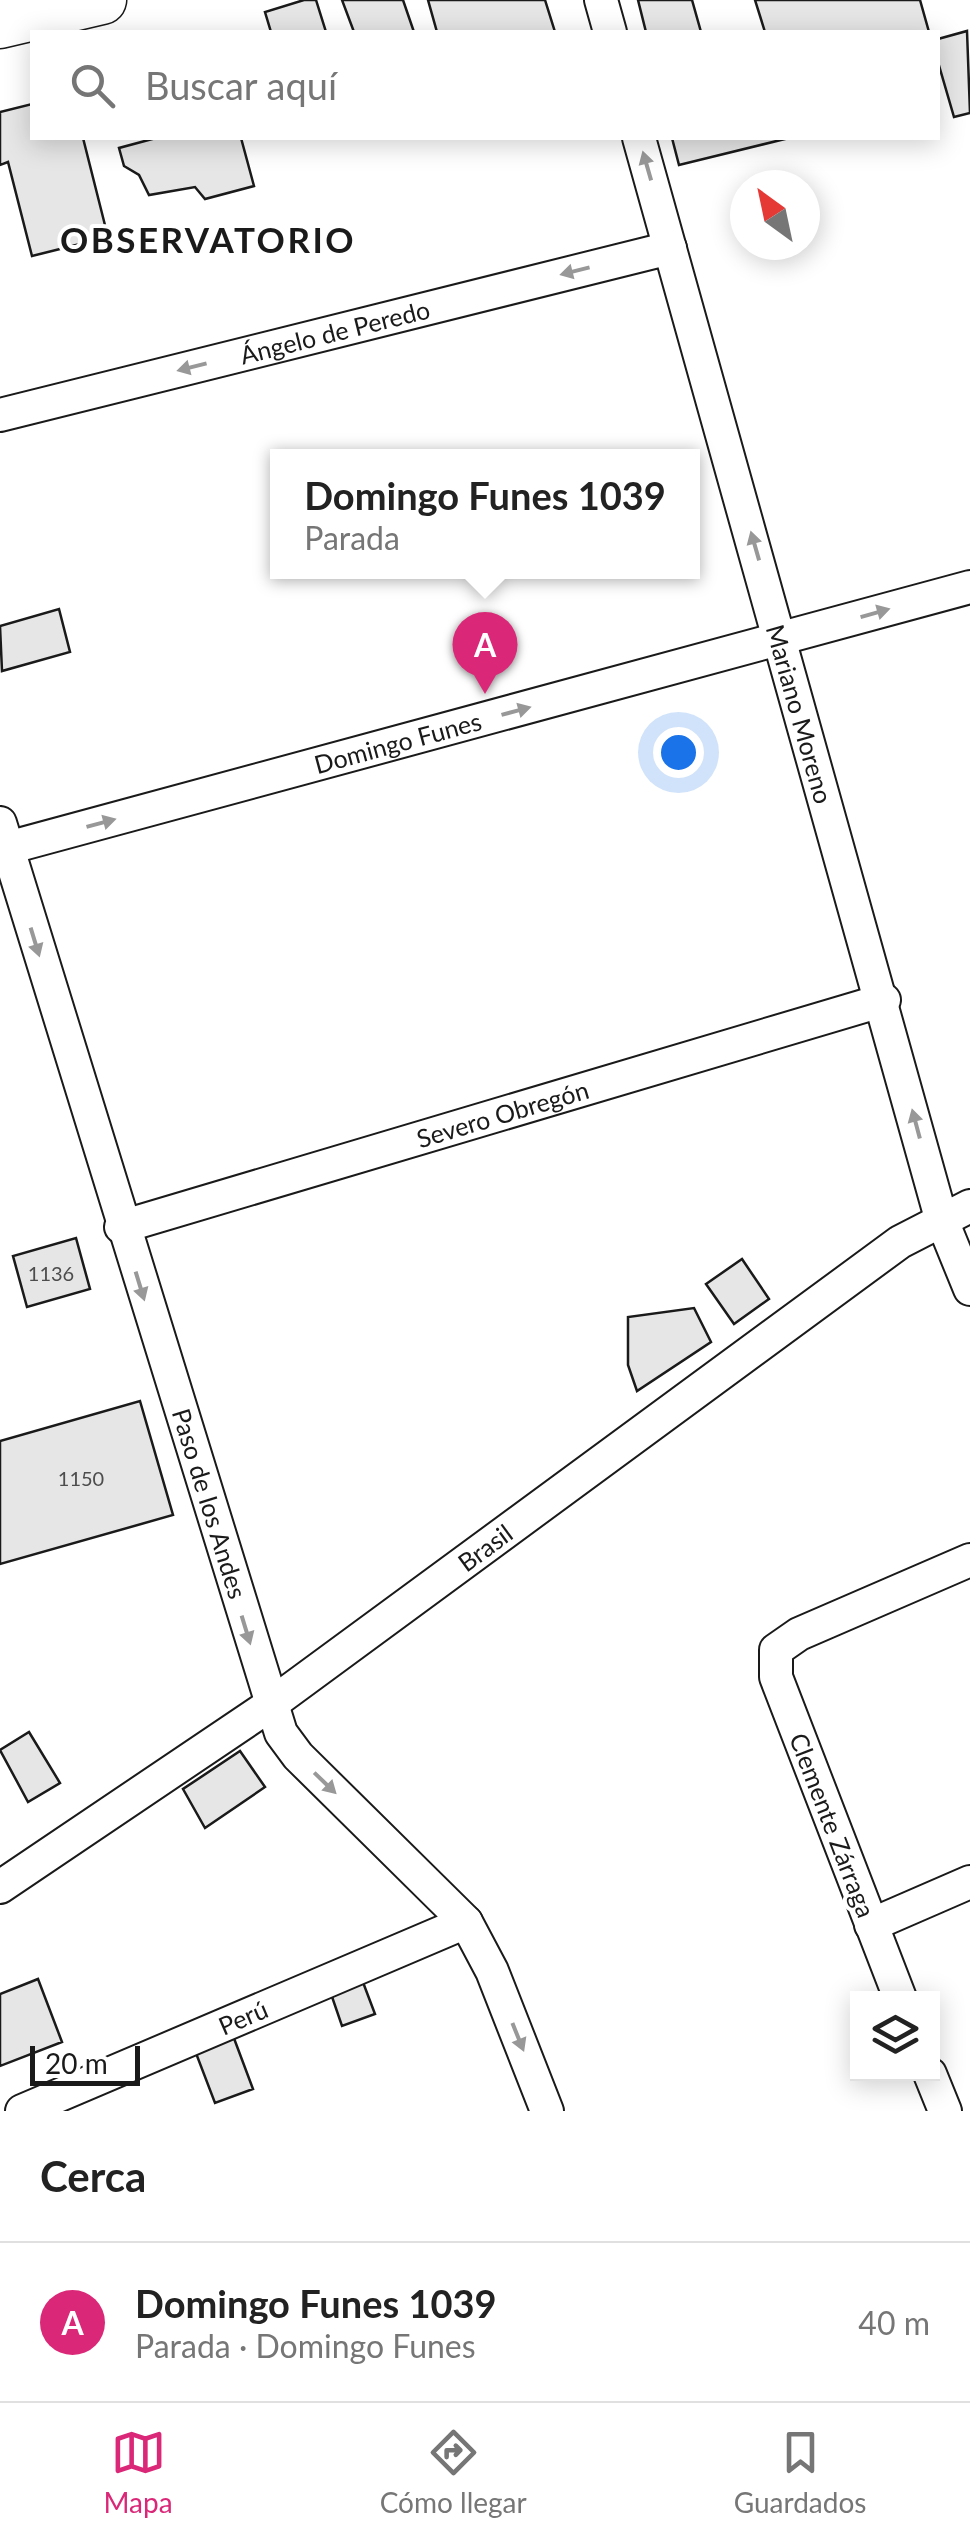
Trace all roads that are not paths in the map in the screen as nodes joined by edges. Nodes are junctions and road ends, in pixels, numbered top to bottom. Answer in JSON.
{"nodes":[{"id":1,"x":102,"y":0,"type":"edge"},
{"id":2,"x":601,"y":0,"type":"edge"},
{"id":3,"x":0,"y":24,"type":"edge"},
{"id":4,"x":609,"y":30,"type":"edge"},
{"id":5,"x":640,"y":140,"type":"edge"},
{"id":6,"x":670,"y":248,"type":"junction"},
{"id":7,"x":0,"y":415,"type":"edge"},
{"id":8,"x":970,"y":587,"type":"edge"},
{"id":9,"x":782,"y":640,"type":"junction"},
{"id":10,"x":2,"y":841,"type":"edge"},
{"id":11,"x":884,"y":1000,"type":"junction"},
{"id":12,"x":956,"y":1212,"type":"edge"},
{"id":13,"x":122,"y":1227,"type":"junction"},
{"id":14,"x":970,"y":1288,"type":"edge"},
{"id":15,"x":970,"y":1560,"type":"edge"},
{"id":16,"x":270,"y":1704,"type":"junction"},
{"id":17,"x":970,"y":1882,"type":"edge"},
{"id":18,"x":0,"y":1887,"type":"edge"},
{"id":19,"x":466,"y":1922,"type":"junction"},
{"id":20,"x":871,"y":1925,"type":"junction"},
{"id":21,"x":897,"y":1991,"type":"edge"},
{"id":22,"x":933,"y":2081,"type":"edge"},
{"id":23,"x":22,"y":2111,"type":"edge"},
{"id":24,"x":547,"y":2111,"type":"edge"},
{"id":25,"x":946,"y":2111,"type":"edge"}],
"edges":[{"from":1,"to":3,"type":"main road"},
{"from":2,"to":4,"type":"street"},
{"from":6,"to":5,"type":"street","name":"Mariano Moreno","one_way":true},
{"from":6,"to":7,"type":"street","name":"Ángelo de Peredo","one_way":true},
{"from":9,"to":6,"type":"street","name":"Mariano Moreno","one_way":true},
{"from":9,"to":8,"type":"street","name":"Domingo Funes","one_way":true},
{"from":10,"to":9,"type":"street","name":"Domingo Funes","one_way":true},
{"from":9,"to":11,"type":"street","name":"Mariano Moreno"},
{"from":10,"to":13,"type":"street","name":"Paso de los Andes","one_way":true},
{"from":12,"to":11,"type":"street","name":"Mariano Moreno","one_way":true},
{"from":11,"to":13,"type":"street","name":"Severo Obregón"},
{"from":12,"to":14,"type":"street","name":"Mariano Moreno"},
{"from":12,"to":16,"type":"street","name":"Brasil"},
{"from":13,"to":16,"type":"street","name":"Paso de los Andes","one_way":true},
{"from":15,"to":20,"type":"street","name":"Clemente Zárraga"},
{"from":16,"to":18,"type":"street","name":"Brasil"},
{"from":16,"to":19,"type":"street","name":"Paso de los Andes","one_way":true},
{"from":17,"to":20,"type":"street"},
{"from":19,"to":23,"type":"street","name":"Perú"},
{"from":19,"to":24,"type":"street","name":"Paso de los Andes","one_way":true},
{"from":20,"to":21,"type":"street","name":"Clemente Zárraga"},
{"from":22,"to":25,"type":"street"}]}
